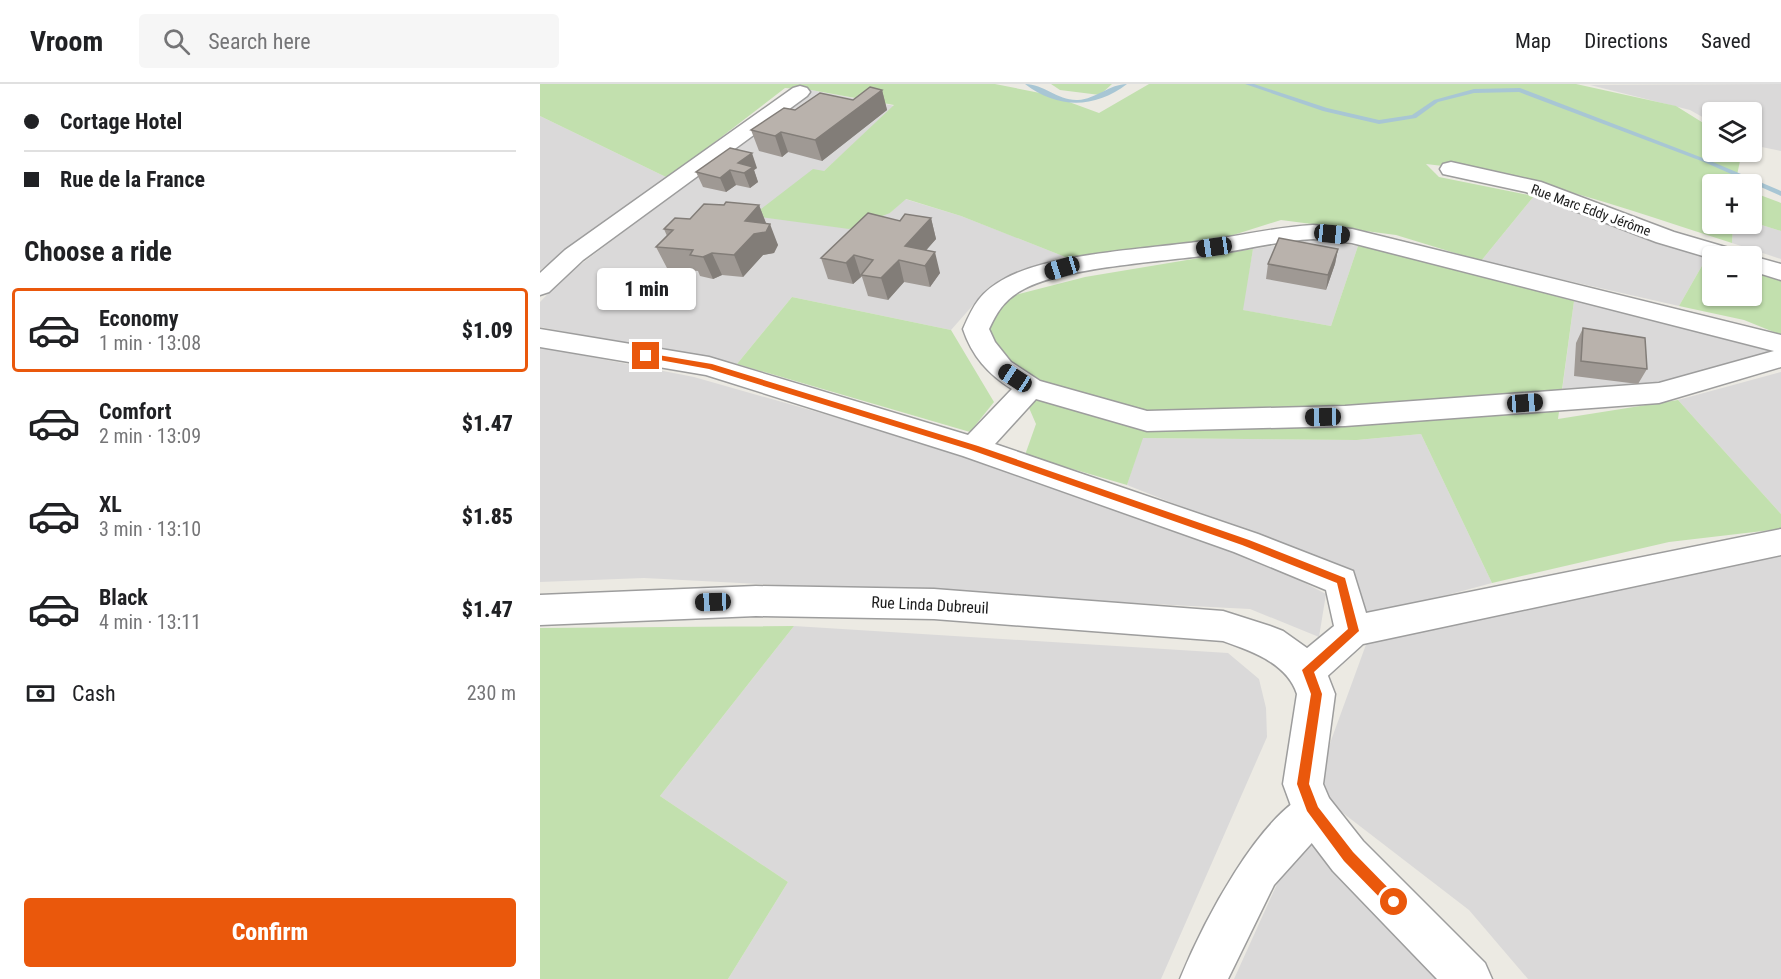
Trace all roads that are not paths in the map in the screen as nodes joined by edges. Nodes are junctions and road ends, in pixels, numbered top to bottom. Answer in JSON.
{"nodes":[{"id":1,"x":800,"y":92,"type":"dead end"},
{"id":2,"x":1451,"y":170,"type":"dead end"},
{"id":3,"x":1702,"y":248,"type":"edge"},
{"id":4,"x":1762,"y":266,"type":"edge"},
{"id":5,"x":1781,"y":272,"type":"edge"},
{"id":6,"x":540,"y":287,"type":"edge"},
{"id":7,"x":540,"y":338,"type":"edge"},
{"id":8,"x":1781,"y":344,"type":"edge"},
{"id":9,"x":1781,"y":358,"type":"edge"},
{"id":10,"x":1030,"y":388,"type":"junction"},
{"id":11,"x":974,"y":448,"type":"junction"},
{"id":12,"x":1781,"y":542,"type":"edge"},
{"id":13,"x":540,"y":610,"type":"edge"},
{"id":14,"x":1353,"y":631,"type":"junction"},
{"id":15,"x":1308,"y":670,"type":"junction"},
{"id":16,"x":1313,"y":811,"type":"junction"},
{"id":17,"x":1203,"y":979,"type":"edge"},
{"id":18,"x":1468,"y":979,"type":"edge"}],
"edges":[{"from":1,"to":6,"type":"street"},
{"from":2,"to":3,"type":"street","name":"Rue Marc Eddy Jérôme"},
{"from":4,"to":5,"type":"street"},
{"from":7,"to":11,"type":"street"},
{"from":8,"to":10,"type":"street"},
{"from":9,"to":10,"type":"street"},
{"from":10,"to":11,"type":"street"},
{"from":11,"to":14,"type":"street"},
{"from":12,"to":14,"type":"street"},
{"from":13,"to":15,"type":"street","name":"Rue Linda Dubreuil"},
{"from":14,"to":15,"type":"street"},
{"from":15,"to":16,"type":"street"},
{"from":16,"to":17,"type":"street"},
{"from":16,"to":18,"type":"street"}]}
